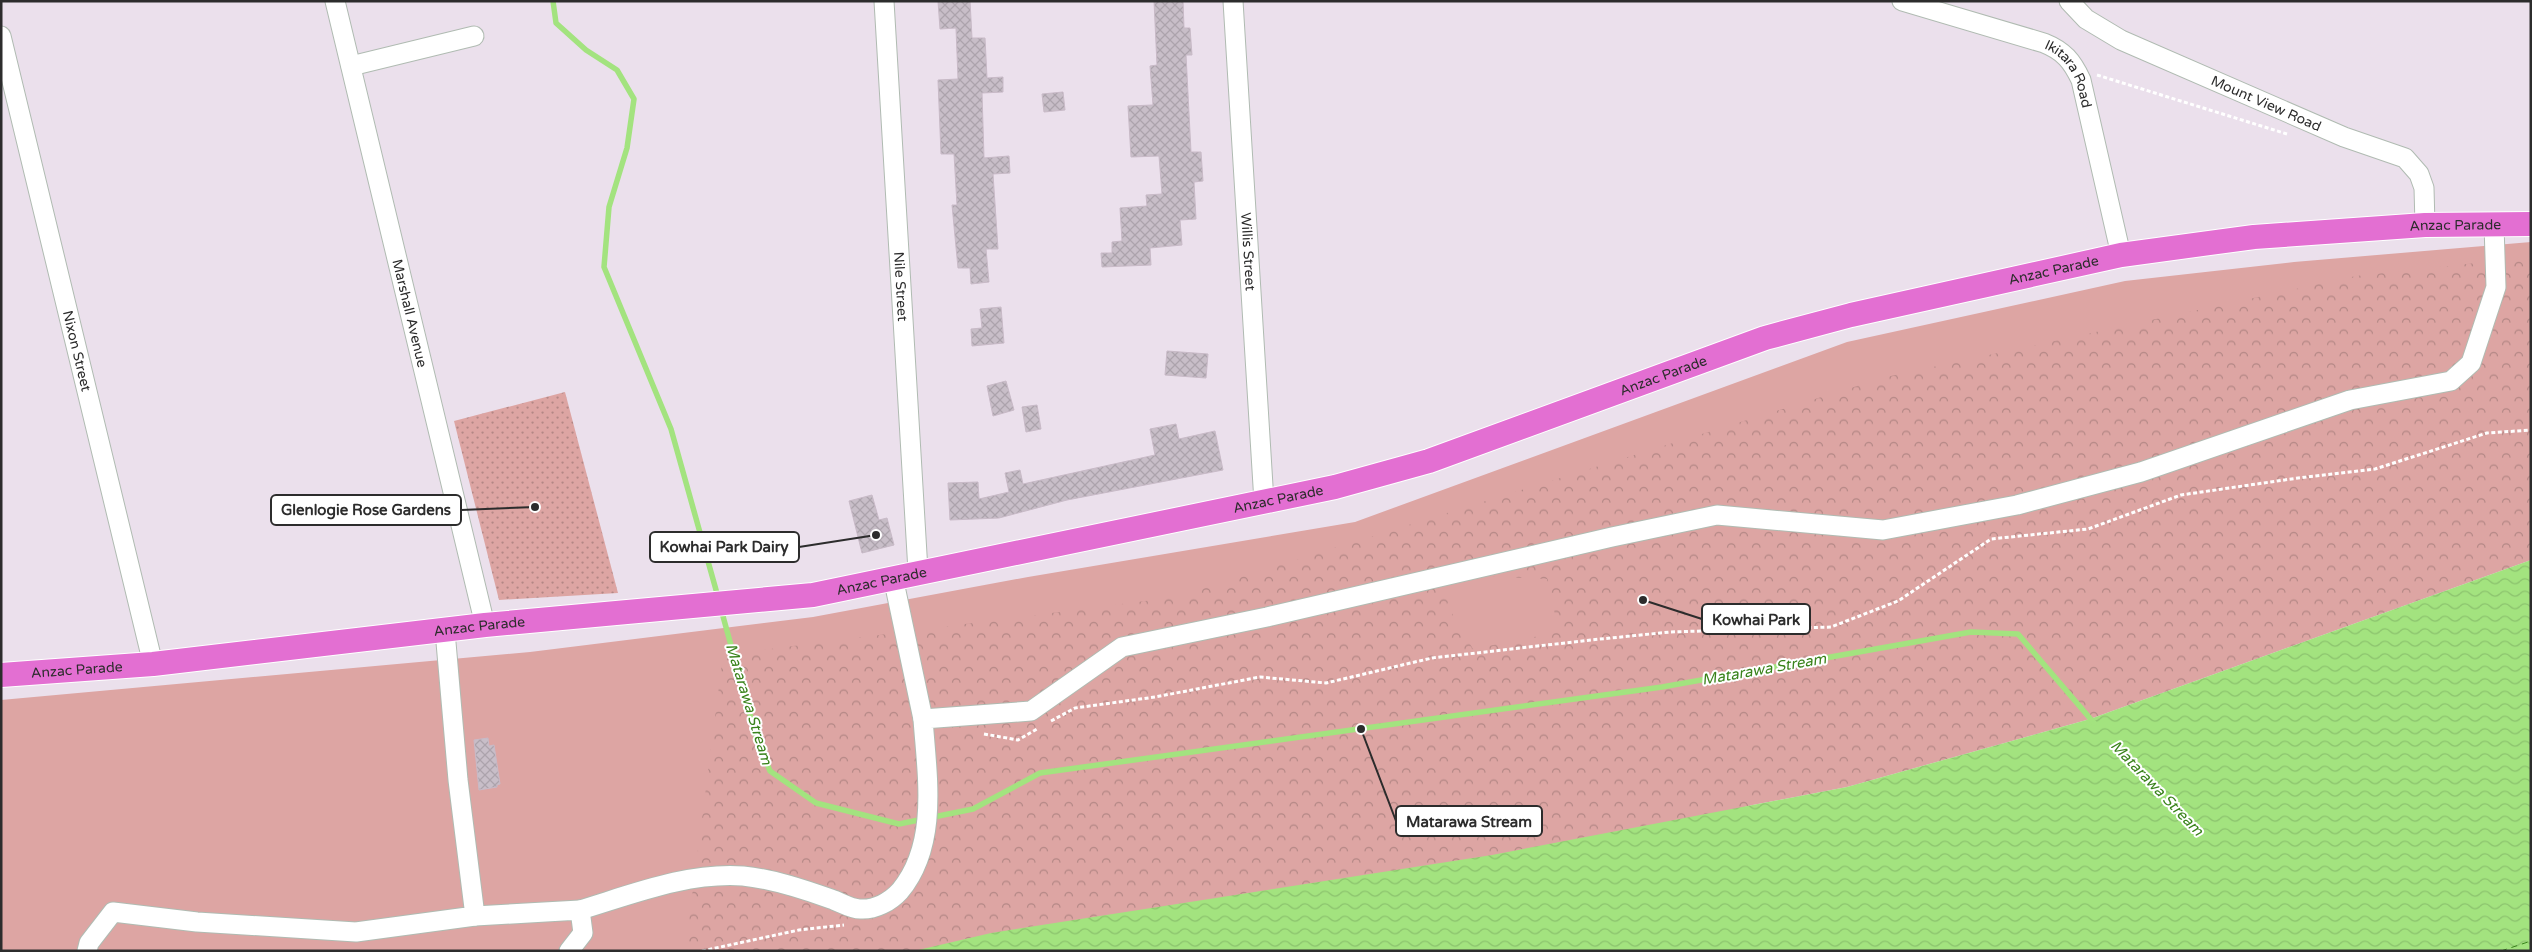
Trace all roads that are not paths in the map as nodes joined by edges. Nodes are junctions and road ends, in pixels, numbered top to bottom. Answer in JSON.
{"nodes":[{"id":1,"x":335,"y":1,"type":"edge"},
{"id":2,"x":884,"y":1,"type":"edge"},
{"id":3,"x":1233,"y":1,"type":"edge"},
{"id":4,"x":1902,"y":1,"type":"edge"},
{"id":5,"x":2069,"y":1,"type":"edge"},
{"id":6,"x":1,"y":36,"type":"edge"},
{"id":7,"x":474,"y":36,"type":"dead end"},
{"id":8,"x":351,"y":66,"type":"junction"},
{"id":9,"x":2531,"y":224,"type":"edge"},
{"id":10,"x":2425,"y":225,"type":"junction"},
{"id":11,"x":2494,"y":225,"type":"junction"},
{"id":12,"x":2121,"y":254,"type":"junction"},
{"id":13,"x":1264,"y":502,"type":"junction"},
{"id":14,"x":918,"y":571,"type":"junction"},
{"id":15,"x":894,"y":577,"type":"junction"},
{"id":16,"x":486,"y":625,"type":"junction"},
{"id":17,"x":445,"y":631,"type":"junction"},
{"id":18,"x":153,"y":664,"type":"junction"},
{"id":19,"x":1,"y":674,"type":"edge"},
{"id":20,"x":923,"y":719,"type":"junction"},
{"id":21,"x":580,"y":910,"type":"junction"},
{"id":22,"x":475,"y":916,"type":"junction"},
{"id":23,"x":87,"y":951,"type":"edge"},
{"id":24,"x":569,"y":951,"type":"edge"}],
"edges":[{"from":1,"to":8,"type":"street","name":"Marshall Avenue"},
{"from":2,"to":14,"type":"street","name":"Nile Street"},
{"from":3,"to":13,"type":"street","name":"Willis Street"},
{"from":4,"to":12,"type":"street","name":"Ikitara Road"},
{"from":5,"to":10,"type":"street","name":"Mount View Road"},
{"from":6,"to":18,"type":"street","name":"Nixon Street"},
{"from":7,"to":8,"type":"street"},
{"from":8,"to":16,"type":"street","name":"Marshall Avenue"},
{"from":9,"to":11,"type":"main road","name":"Anzac Parade"},
{"from":10,"to":11,"type":"main road","name":"Anzac Parade"},
{"from":10,"to":12,"type":"main road","name":"Anzac Parade"},
{"from":11,"to":20,"type":"street"},
{"from":12,"to":13,"type":"main road","name":"Anzac Parade"},
{"from":13,"to":14,"type":"main road","name":"Anzac Parade"},
{"from":14,"to":15,"type":"main road","name":"Anzac Parade"},
{"from":15,"to":16,"type":"main road","name":"Anzac Parade"},
{"from":15,"to":20,"type":"street"},
{"from":16,"to":17,"type":"main road","name":"Anzac Parade"},
{"from":17,"to":18,"type":"main road","name":"Anzac Parade"},
{"from":17,"to":22,"type":"street"},
{"from":18,"to":19,"type":"main road","name":"Anzac Parade"},
{"from":20,"to":21,"type":"street"},
{"from":21,"to":22,"type":"street"},
{"from":21,"to":24,"type":"street"},
{"from":22,"to":23,"type":"street"}]}
